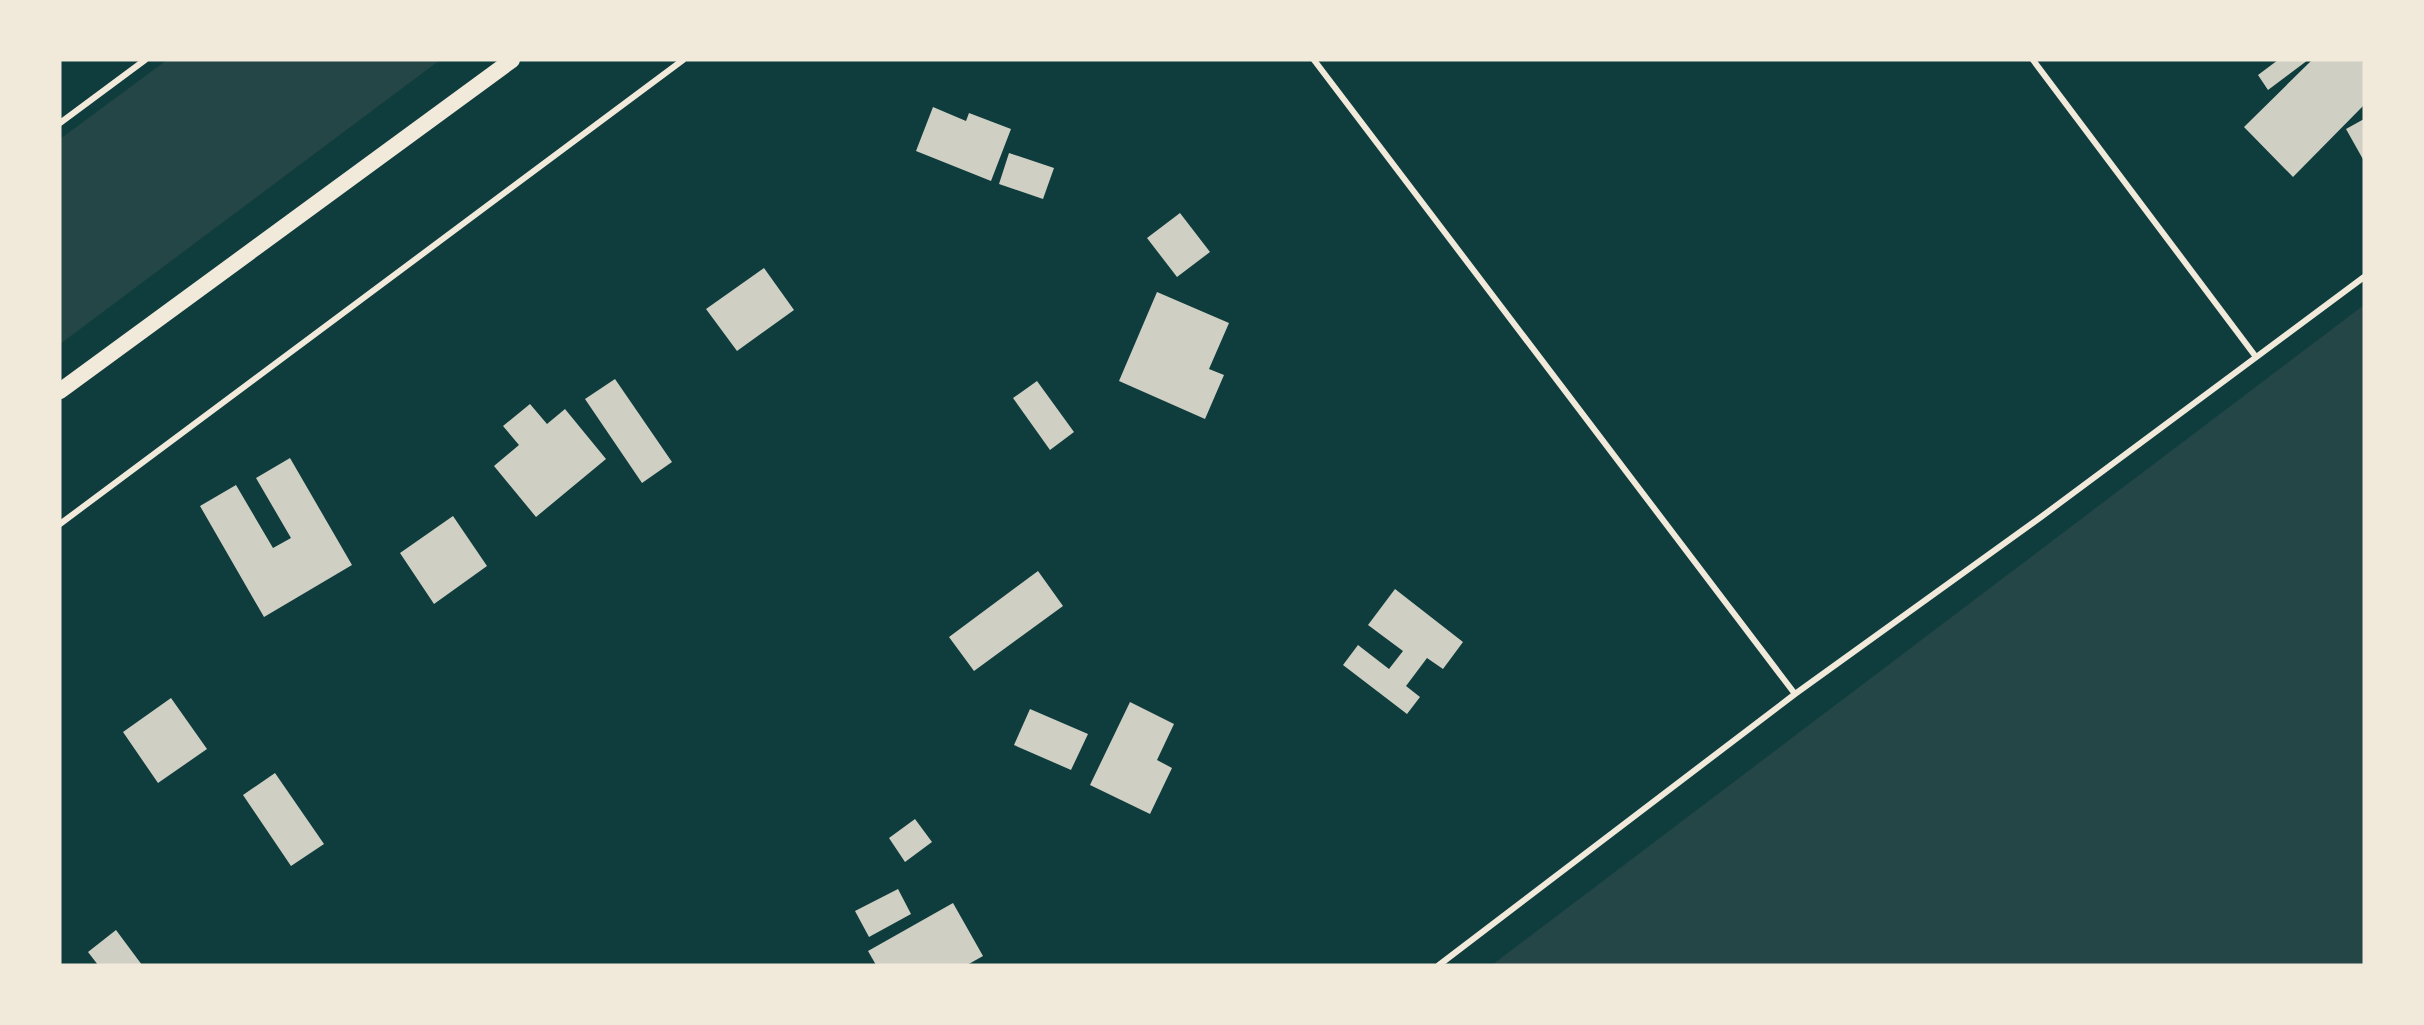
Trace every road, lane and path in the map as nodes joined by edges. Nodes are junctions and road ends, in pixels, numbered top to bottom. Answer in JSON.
{"nodes":[{"id":1,"x":145,"y":60,"type":"edge"},
{"id":2,"x":512,"y":60,"type":"edge"},
{"id":3,"x":683,"y":60,"type":"edge"},
{"id":4,"x":1314,"y":60,"type":"edge"},
{"id":5,"x":2033,"y":60,"type":"edge"},
{"id":6,"x":60,"y":123,"type":"edge"},
{"id":7,"x":2364,"y":277,"type":"edge"},
{"id":8,"x":2256,"y":357,"type":"junction"},
{"id":9,"x":60,"y":391,"type":"edge"},
{"id":10,"x":60,"y":524,"type":"edge"},
{"id":11,"x":1795,"y":694,"type":"junction"},
{"id":12,"x":1439,"y":965,"type":"edge"}],
"edges":[{"from":1,"to":6,"type":"street"},
{"from":2,"to":9,"type":"highway"},
{"from":3,"to":10,"type":"street"},
{"from":4,"to":11,"type":"street"},
{"from":5,"to":8,"type":"street"},
{"from":7,"to":8,"type":"street"},
{"from":8,"to":11,"type":"street"},
{"from":11,"to":12,"type":"street"}]}
